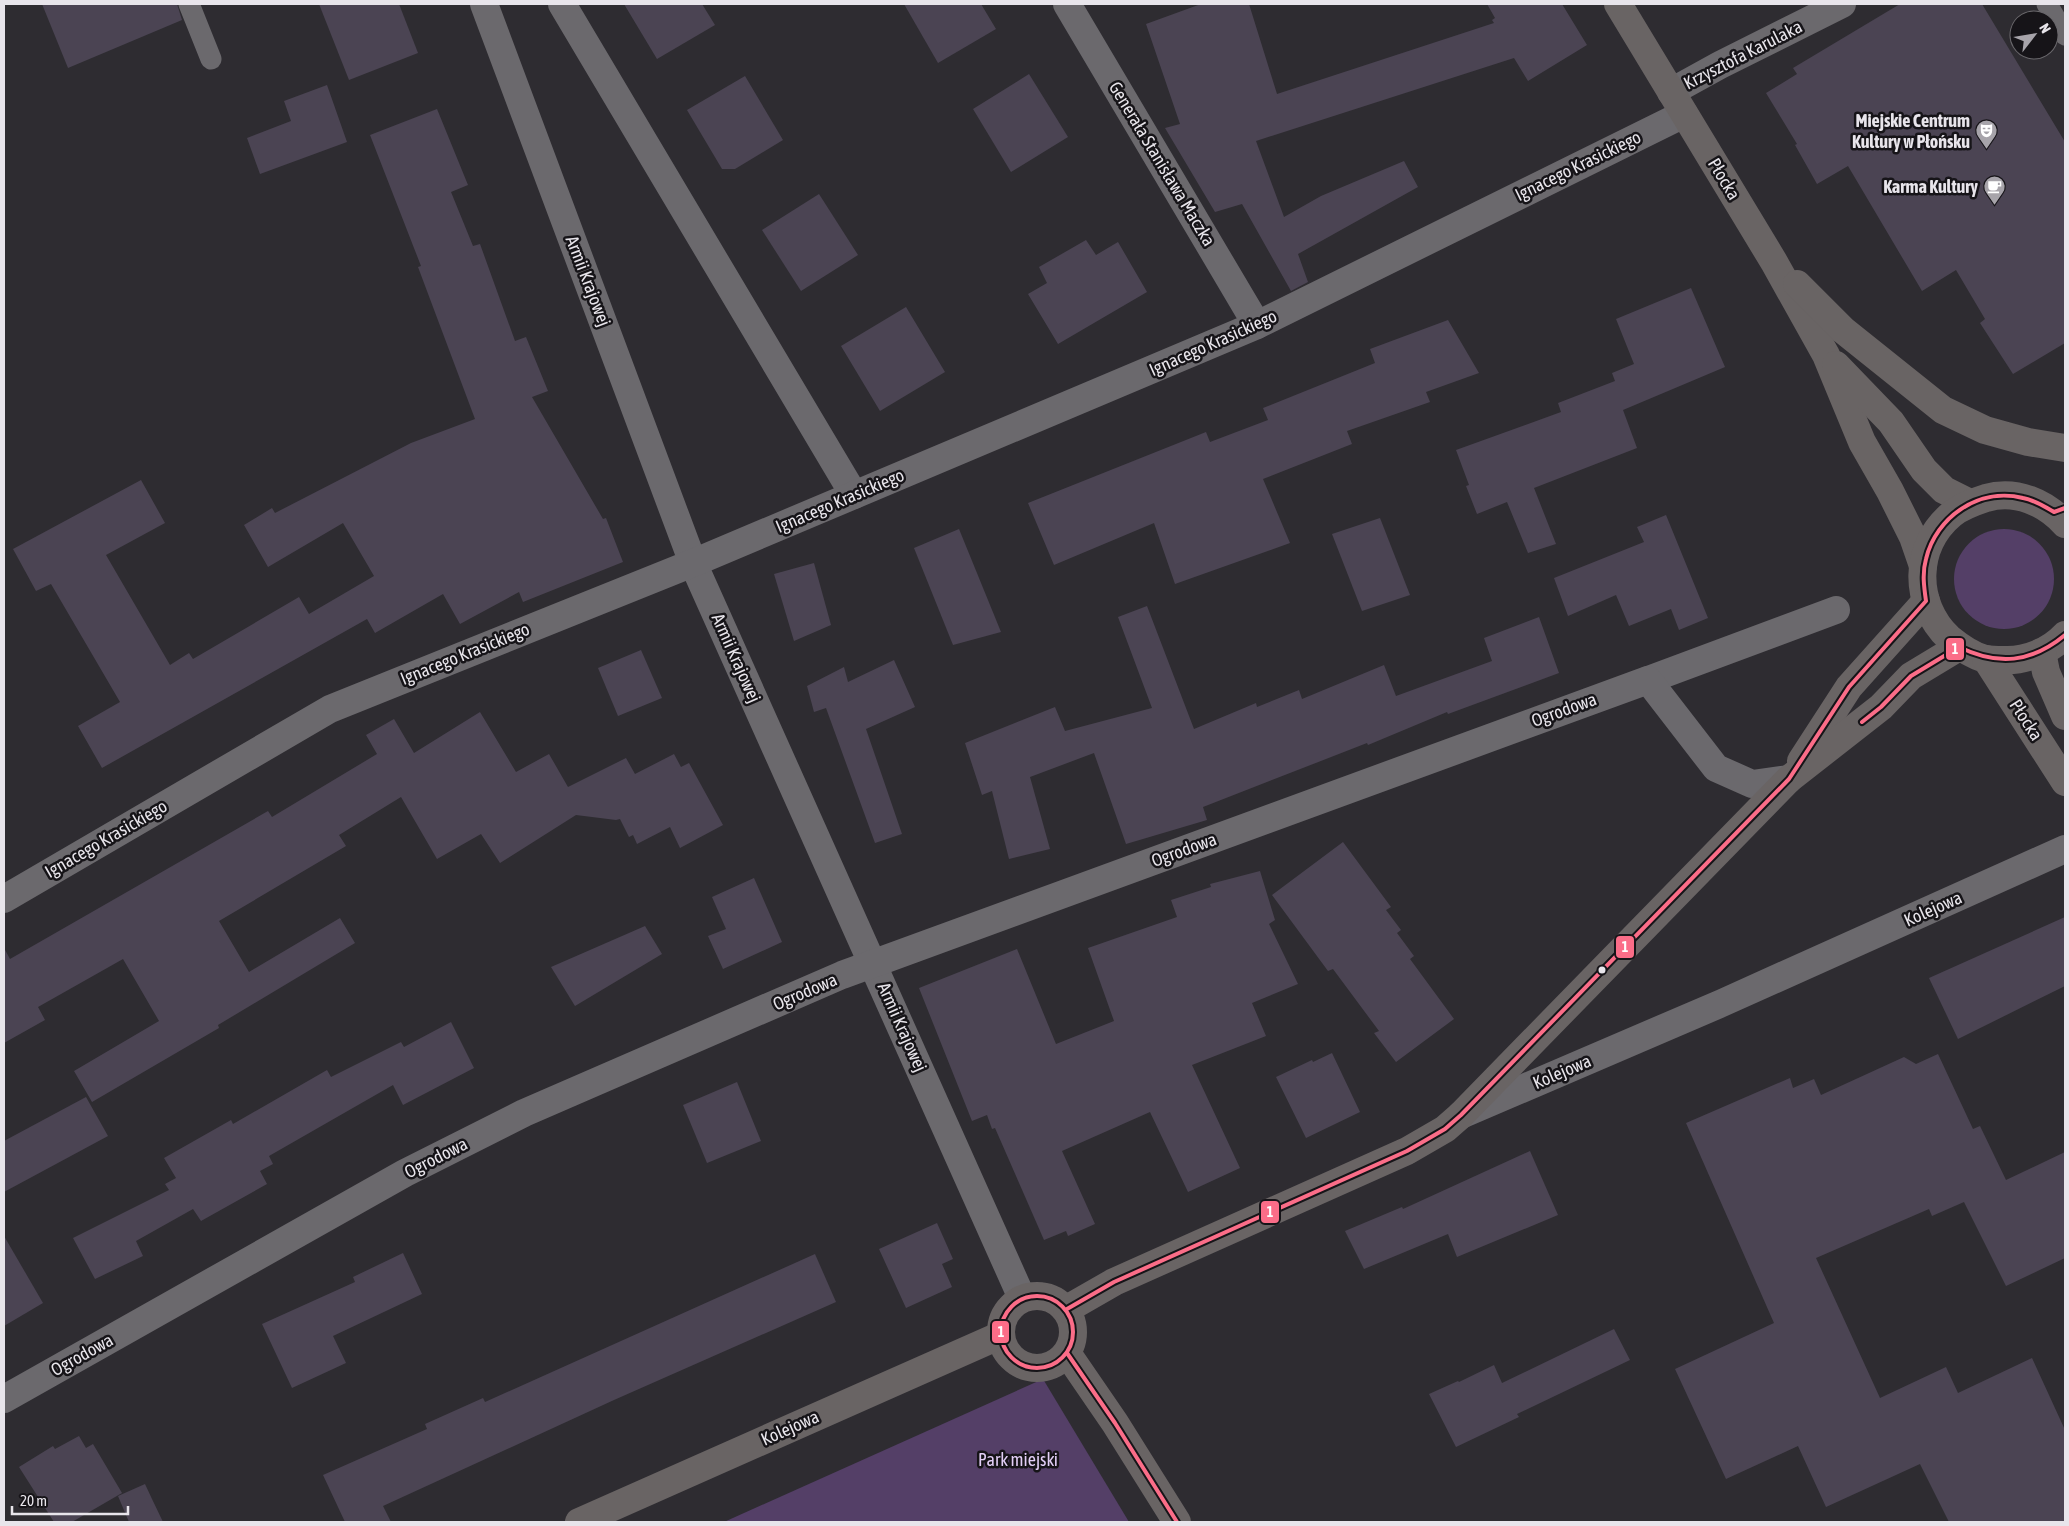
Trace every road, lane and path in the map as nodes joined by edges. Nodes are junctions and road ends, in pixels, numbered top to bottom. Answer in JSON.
{"nodes":[{"id":1,"x":189,"y":4,"type":"edge"},
{"id":2,"x":484,"y":4,"type":"edge"},
{"id":3,"x":562,"y":4,"type":"edge"},
{"id":4,"x":1067,"y":4,"type":"edge"},
{"id":5,"x":1618,"y":4,"type":"edge"},
{"id":6,"x":1842,"y":4,"type":"edge"},
{"id":7,"x":2047,"y":4,"type":"edge"},
{"id":8,"x":2065,"y":35,"type":"edge"},
{"id":9,"x":211,"y":59,"type":"dead end"},
{"id":10,"x":1677,"y":103,"type":"junction"},
{"id":11,"x":1774,"y":262,"type":"junction"},
{"id":12,"x":1257,"y":325,"type":"junction"},
{"id":13,"x":1826,"y":355,"type":"junction"},
{"id":14,"x":2065,"y":448,"type":"edge"},
{"id":15,"x":854,"y":495,"type":"junction"},
{"id":16,"x":1970,"y":503,"type":"junction"},
{"id":17,"x":2062,"y":514,"type":"edge"},
{"id":18,"x":693,"y":563,"type":"junction"},
{"id":19,"x":1923,"y":566,"type":"junction"},
{"id":20,"x":1926,"y":602,"type":"junction"},
{"id":21,"x":1836,"y":610,"type":"dead end"},
{"id":22,"x":2065,"y":635,"type":"edge"},
{"id":23,"x":1959,"y":647,"type":"junction"},
{"id":24,"x":2042,"y":652,"type":"junction"},
{"id":25,"x":1986,"y":659,"type":"junction"},
{"id":26,"x":1648,"y":680,"type":"junction"},
{"id":27,"x":2065,"y":716,"type":"edge"},
{"id":28,"x":1789,"y":779,"type":"junction"},
{"id":29,"x":2065,"y":782,"type":"edge"},
{"id":30,"x":2065,"y":849,"type":"edge"},
{"id":31,"x":4,"y":899,"type":"edge"},
{"id":32,"x":874,"y":964,"type":"junction"},
{"id":33,"x":1461,"y":1115,"type":"junction"},
{"id":34,"x":1022,"y":1298,"type":"junction"},
{"id":35,"x":1067,"y":1309,"type":"junction"},
{"id":36,"x":1001,"y":1335,"type":"junction"},
{"id":37,"x":1067,"y":1353,"type":"junction"},
{"id":38,"x":4,"y":1399,"type":"edge"},
{"id":39,"x":579,"y":1522,"type":"edge"},
{"id":40,"x":1177,"y":1522,"type":"edge"}],
"edges":[{"from":1,"to":9,"type":"lane"},
{"from":2,"to":18,"type":"street","name":"Armii Krajowej"},
{"from":3,"to":15,"type":"street"},
{"from":4,"to":12,"type":"street","name":"Generała Stanisława Maczka"},
{"from":5,"to":10,"type":"street","name":"Płocka"},
{"from":6,"to":10,"type":"street","name":"Krzysztofa Karulaka"},
{"from":7,"to":8,"type":"lane"},
{"from":10,"to":11,"type":"street","name":"Płocka"},
{"from":10,"to":12,"type":"street","name":"Ignacego Krasickiego"},
{"from":11,"to":13,"type":"street","name":"Płocka"},
{"from":11,"to":14,"type":"street"},
{"from":12,"to":15,"type":"street","name":"Ignacego Krasickiego"},
{"from":13,"to":16,"type":"street","name":"Płocka"},
{"from":13,"to":19,"type":"street","name":"Płocka"},
{"from":15,"to":18,"type":"street","name":"Ignacego Krasickiego"},
{"from":16,"to":17,"type":"street"},
{"from":16,"to":19,"type":"street"},
{"from":18,"to":31,"type":"street","name":"Ignacego Krasickiego"},
{"from":18,"to":32,"type":"street","name":"Armii Krajowej"},
{"from":19,"to":20,"type":"street"},
{"from":20,"to":23,"type":"street"},
{"from":20,"to":28,"type":"street"},
{"from":21,"to":26,"type":"street","name":"Ogrodowa"},
{"from":22,"to":24,"type":"street"},
{"from":23,"to":25,"type":"street"},
{"from":23,"to":28,"type":"street"},
{"from":24,"to":25,"type":"street"},
{"from":24,"to":27,"type":"street","name":"Płocka"},
{"from":25,"to":29,"type":"street","name":"Płocka"},
{"from":26,"to":28,"type":"street"},
{"from":26,"to":32,"type":"street","name":"Ogrodowa"},
{"from":28,"to":33,"type":"street"},
{"from":30,"to":33,"type":"street","name":"Kolejowa"},
{"from":32,"to":34,"type":"street","name":"Armii Krajowej"},
{"from":32,"to":38,"type":"street","name":"Ogrodowa"},
{"from":33,"to":35,"type":"street","name":"Kolejowa"},
{"from":34,"to":35,"type":"street"},
{"from":34,"to":36,"type":"street"},
{"from":35,"to":37,"type":"street"},
{"from":36,"to":37,"type":"street"},
{"from":36,"to":39,"type":"street","name":"Kolejowa"},
{"from":37,"to":40,"type":"street"}]}
